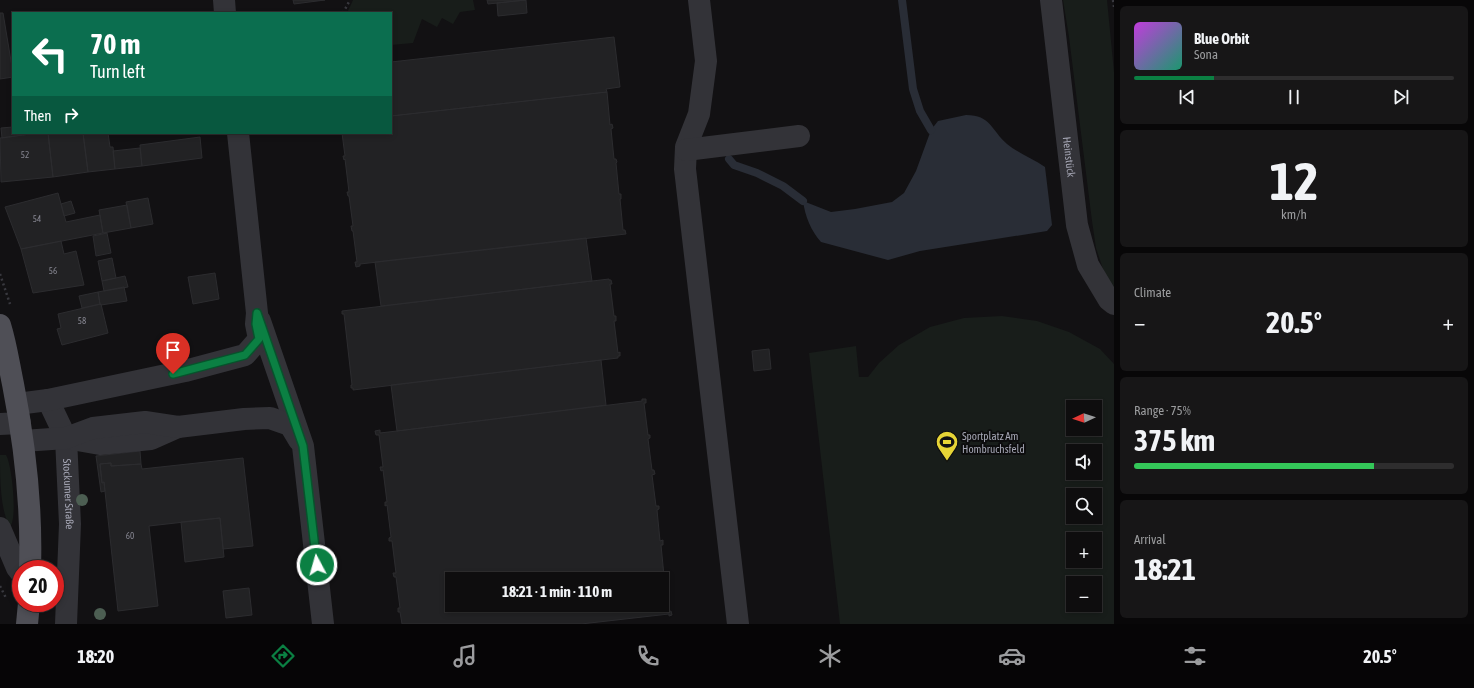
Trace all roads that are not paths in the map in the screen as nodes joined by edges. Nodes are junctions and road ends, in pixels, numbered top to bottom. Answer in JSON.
{"nodes":[{"id":1,"x":224,"y":0,"type":"edge"},
{"id":2,"x":699,"y":0,"type":"edge"},
{"id":3,"x":1051,"y":0,"type":"edge"},
{"id":4,"x":225,"y":12,"type":"edge"},
{"id":5,"x":238,"y":134,"type":"edge"},
{"id":6,"x":799,"y":136,"type":"dead end"},
{"id":7,"x":686,"y":150,"type":"junction"},
{"id":8,"x":1114,"y":304,"type":"edge"},
{"id":9,"x":257,"y":313,"type":"junction"},
{"id":10,"x":0,"y":325,"type":"edge"},
{"id":11,"x":48,"y":400,"type":"junction"},
{"id":12,"x":15,"y":423,"type":"edge"},
{"id":13,"x":66,"y":438,"type":"junction"},
{"id":14,"x":303,"y":446,"type":"junction"},
{"id":15,"x":0,"y":528,"type":"edge"},
{"id":16,"x":14,"y":560,"type":"edge"},
{"id":17,"x":30,"y":560,"type":"edge"},
{"id":18,"x":28,"y":612,"type":"edge"},
{"id":19,"x":27,"y":624,"type":"edge"},
{"id":20,"x":66,"y":624,"type":"edge"},
{"id":21,"x":323,"y":624,"type":"edge"},
{"id":22,"x":738,"y":624,"type":"edge"}],
"edges":[{"from":1,"to":4,"type":"lane"},
{"from":2,"to":7,"type":"lane"},
{"from":3,"to":8,"type":"lane","name":"Heinstück"},
{"from":5,"to":9,"type":"lane"},
{"from":6,"to":7,"type":"lane"},
{"from":7,"to":22,"type":"lane"},
{"from":9,"to":11,"type":"lane"},
{"from":9,"to":14,"type":"lane"},
{"from":10,"to":12,"type":"main road"},
{"from":11,"to":12,"type":"lane"},
{"from":11,"to":13,"type":"lane","name":"Stockumer Straße"},
{"from":12,"to":13,"type":"lane"},
{"from":12,"to":17,"type":"main road"},
{"from":13,"to":14,"type":"lane"},
{"from":13,"to":20,"type":"lane","name":"Stockumer Straße"},
{"from":14,"to":21,"type":"lane"},
{"from":15,"to":16,"type":"lane"},
{"from":18,"to":19,"type":"main road"}]}
